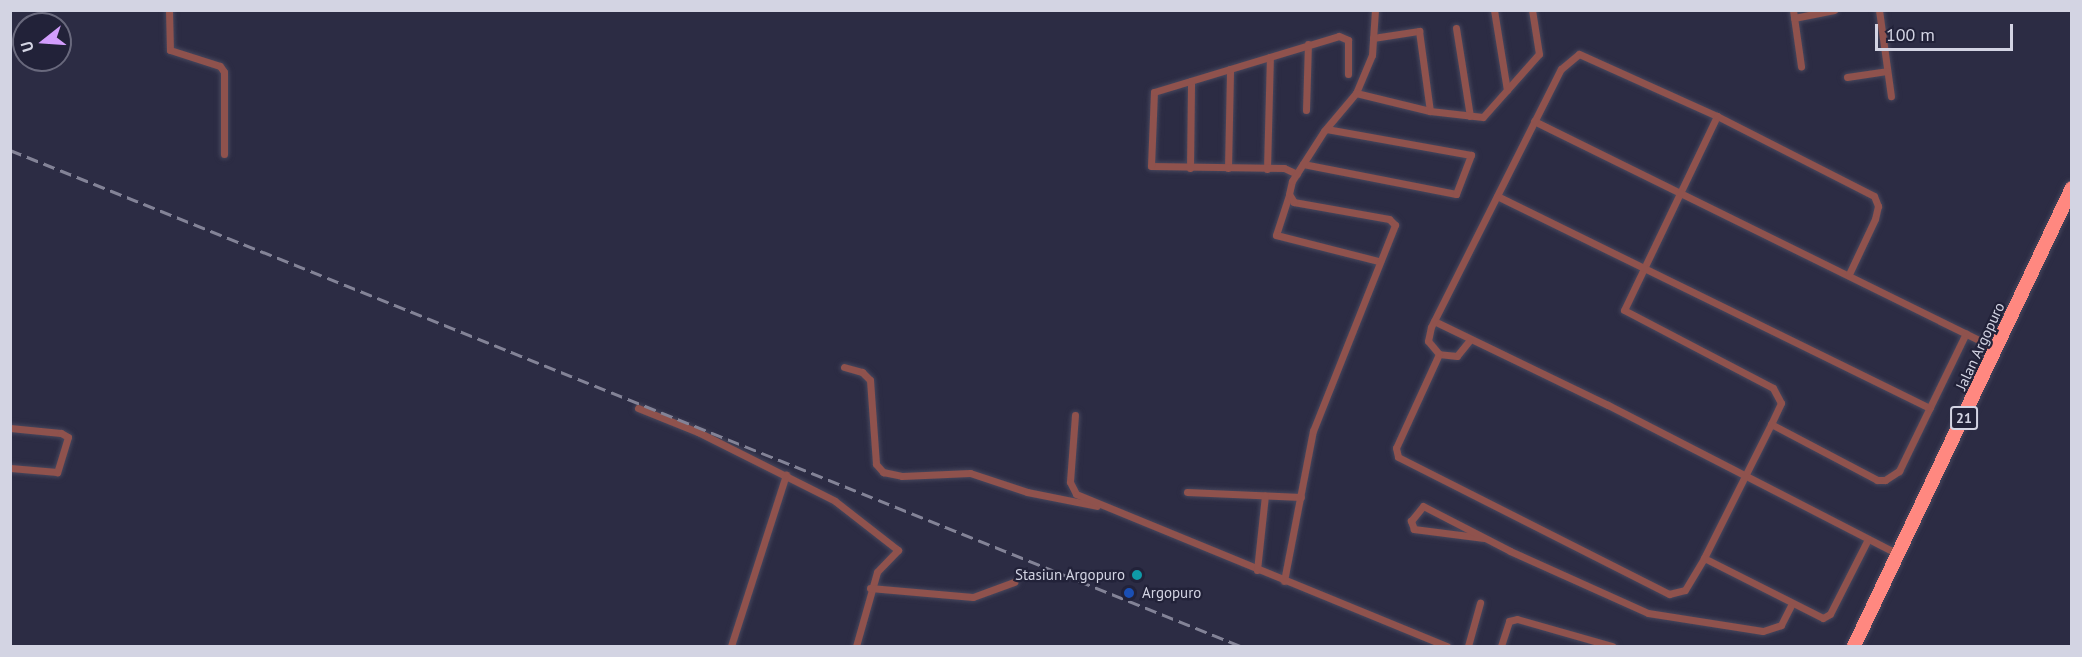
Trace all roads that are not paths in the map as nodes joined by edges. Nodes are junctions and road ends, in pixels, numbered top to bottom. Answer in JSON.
{"nodes":[{"id":1,"x":169,"y":10,"type":"edge"},
{"id":2,"x":1375,"y":10,"type":"edge"},
{"id":3,"x":1494,"y":10,"type":"edge"},
{"id":4,"x":1532,"y":10,"type":"edge"},
{"id":5,"x":1834,"y":10,"type":"edge"},
{"id":6,"x":1879,"y":10,"type":"edge"},
{"id":7,"x":1793,"y":14,"type":"edge"},
{"id":8,"x":1456,"y":28,"type":"dead end"},
{"id":9,"x":1373,"y":38,"type":"junction"},
{"id":10,"x":1308,"y":44,"type":"junction"},
{"id":11,"x":1269,"y":57,"type":"junction"},
{"id":12,"x":1801,"y":66,"type":"dead end"},
{"id":13,"x":1230,"y":69,"type":"junction"},
{"id":14,"x":1887,"y":71,"type":"junction"},
{"id":15,"x":1348,"y":74,"type":"dead end"},
{"id":16,"x":1847,"y":77,"type":"dead end"},
{"id":17,"x":1191,"y":81,"type":"junction"},
{"id":18,"x":1507,"y":90,"type":"junction"},
{"id":19,"x":1356,"y":93,"type":"junction"},
{"id":20,"x":1891,"y":96,"type":"dead end"},
{"id":21,"x":1306,"y":110,"type":"dead end"},
{"id":22,"x":1430,"y":111,"type":"junction"},
{"id":23,"x":1470,"y":116,"type":"junction"},
{"id":24,"x":1717,"y":116,"type":"junction"},
{"id":25,"x":1534,"y":121,"type":"junction"},
{"id":26,"x":1326,"y":129,"type":"junction"},
{"id":27,"x":224,"y":154,"type":"dead end"},
{"id":28,"x":1303,"y":164,"type":"junction"},
{"id":29,"x":1190,"y":168,"type":"junction"},
{"id":30,"x":1228,"y":168,"type":"junction"},
{"id":31,"x":1267,"y":169,"type":"junction"},
{"id":32,"x":1297,"y":174,"type":"junction"},
{"id":33,"x":2072,"y":188,"type":"edge"},
{"id":34,"x":1680,"y":193,"type":"junction"},
{"id":35,"x":1289,"y":194,"type":"junction"},
{"id":36,"x":1497,"y":196,"type":"junction"},
{"id":37,"x":1378,"y":261,"type":"junction"},
{"id":38,"x":1644,"y":267,"type":"junction"},
{"id":39,"x":1849,"y":274,"type":"junction"},
{"id":40,"x":1434,"y":321,"type":"junction"},
{"id":41,"x":1966,"y":333,"type":"junction"},
{"id":42,"x":1469,"y":340,"type":"junction"},
{"id":43,"x":1997,"y":349,"type":"junction"},
{"id":44,"x":1439,"y":354,"type":"junction"},
{"id":45,"x":844,"y":367,"type":"dead end"},
{"id":46,"x":638,"y":408,"type":"dead end"},
{"id":47,"x":1930,"y":408,"type":"junction"},
{"id":48,"x":1075,"y":415,"type":"dead end"},
{"id":49,"x":1771,"y":424,"type":"junction"},
{"id":50,"x":10,"y":428,"type":"edge"},
{"id":51,"x":10,"y":468,"type":"edge"},
{"id":52,"x":786,"y":475,"type":"junction"},
{"id":53,"x":1742,"y":475,"type":"junction"},
{"id":54,"x":1187,"y":492,"type":"dead end"},
{"id":55,"x":1265,"y":495,"type":"junction"},
{"id":56,"x":1301,"y":497,"type":"junction"},
{"id":57,"x":1112,"y":509,"type":"junction"},
{"id":58,"x":1484,"y":538,"type":"junction"},
{"id":59,"x":1868,"y":539,"type":"junction"},
{"id":60,"x":1898,"y":555,"type":"junction"},
{"id":61,"x":1704,"y":558,"type":"junction"},
{"id":62,"x":1257,"y":570,"type":"junction"},
{"id":63,"x":1284,"y":581,"type":"junction"},
{"id":64,"x":1014,"y":582,"type":"dead end"},
{"id":65,"x":870,"y":588,"type":"junction"},
{"id":66,"x":1480,"y":603,"type":"dead end"},
{"id":67,"x":1791,"y":605,"type":"junction"},
{"id":68,"x":731,"y":646,"type":"edge"},
{"id":69,"x":856,"y":646,"type":"edge"},
{"id":70,"x":1447,"y":646,"type":"edge"},
{"id":71,"x":1468,"y":646,"type":"edge"},
{"id":72,"x":1501,"y":646,"type":"edge"},
{"id":73,"x":1612,"y":646,"type":"edge"},
{"id":74,"x":1854,"y":646,"type":"edge"}],
"edges":[{"from":1,"to":27,"type":"street"},
{"from":2,"to":9,"type":"street"},
{"from":3,"to":18,"type":"street"},
{"from":4,"to":18,"type":"street"},
{"from":5,"to":7,"type":"street"},
{"from":6,"to":14,"type":"street"},
{"from":7,"to":12,"type":"street"},
{"from":8,"to":23,"type":"street"},
{"from":9,"to":19,"type":"street"},
{"from":9,"to":22,"type":"street"},
{"from":10,"to":11,"type":"street"},
{"from":10,"to":15,"type":"street"},
{"from":10,"to":21,"type":"street"},
{"from":11,"to":13,"type":"street"},
{"from":11,"to":31,"type":"street"},
{"from":13,"to":17,"type":"street"},
{"from":13,"to":30,"type":"street"},
{"from":14,"to":16,"type":"street"},
{"from":14,"to":20,"type":"street"},
{"from":17,"to":29,"type":"street"},
{"from":17,"to":29,"type":"street"},
{"from":18,"to":23,"type":"street"},
{"from":19,"to":22,"type":"street"},
{"from":19,"to":26,"type":"street"},
{"from":22,"to":23,"type":"street"},
{"from":24,"to":25,"type":"street"},
{"from":24,"to":34,"type":"street"},
{"from":24,"to":39,"type":"street"},
{"from":25,"to":34,"type":"street"},
{"from":25,"to":36,"type":"street"},
{"from":26,"to":28,"type":"street"},
{"from":26,"to":28,"type":"street"},
{"from":28,"to":32,"type":"street"},
{"from":29,"to":30,"type":"street"},
{"from":30,"to":31,"type":"street"},
{"from":31,"to":32,"type":"street"},
{"from":32,"to":35,"type":"street"},
{"from":33,"to":43,"type":"highway","name":"Jalan Argopuro","number":"21"},
{"from":34,"to":38,"type":"street"},
{"from":34,"to":39,"type":"street"},
{"from":35,"to":37,"type":"street"},
{"from":35,"to":37,"type":"street"},
{"from":36,"to":38,"type":"street"},
{"from":36,"to":40,"type":"street"},
{"from":37,"to":56,"type":"street"},
{"from":38,"to":47,"type":"street"},
{"from":38,"to":49,"type":"street"},
{"from":39,"to":41,"type":"street"},
{"from":40,"to":42,"type":"street"},
{"from":40,"to":44,"type":"street"},
{"from":41,"to":43,"type":"street"},
{"from":41,"to":47,"type":"street"},
{"from":42,"to":44,"type":"street"},
{"from":42,"to":53,"type":"street"},
{"from":43,"to":60,"type":"highway","name":"Jalan Argopuro","number":"21"},
{"from":44,"to":61,"type":"street"},
{"from":45,"to":57,"type":"street"},
{"from":46,"to":52,"type":"street"},
{"from":47,"to":49,"type":"street"},
{"from":48,"to":57,"type":"street"},
{"from":49,"to":53,"type":"street"},
{"from":50,"to":51,"type":"street"},
{"from":52,"to":65,"type":"street"},
{"from":52,"to":68,"type":"street"},
{"from":53,"to":59,"type":"street"},
{"from":53,"to":61,"type":"street"},
{"from":54,"to":55,"type":"street"},
{"from":55,"to":56,"type":"street"},
{"from":55,"to":62,"type":"street"},
{"from":56,"to":63,"type":"street"},
{"from":57,"to":62,"type":"street"},
{"from":58,"to":58,"type":"street"},
{"from":58,"to":67,"type":"street"},
{"from":59,"to":60,"type":"street"},
{"from":59,"to":67,"type":"street"},
{"from":60,"to":74,"type":"highway","name":"Jalan Argopuro","number":"21"},
{"from":61,"to":67,"type":"street"},
{"from":62,"to":63,"type":"street"},
{"from":63,"to":70,"type":"street"},
{"from":64,"to":65,"type":"street"},
{"from":65,"to":69,"type":"street"},
{"from":66,"to":71,"type":"street"},
{"from":72,"to":73,"type":"street"}]}
